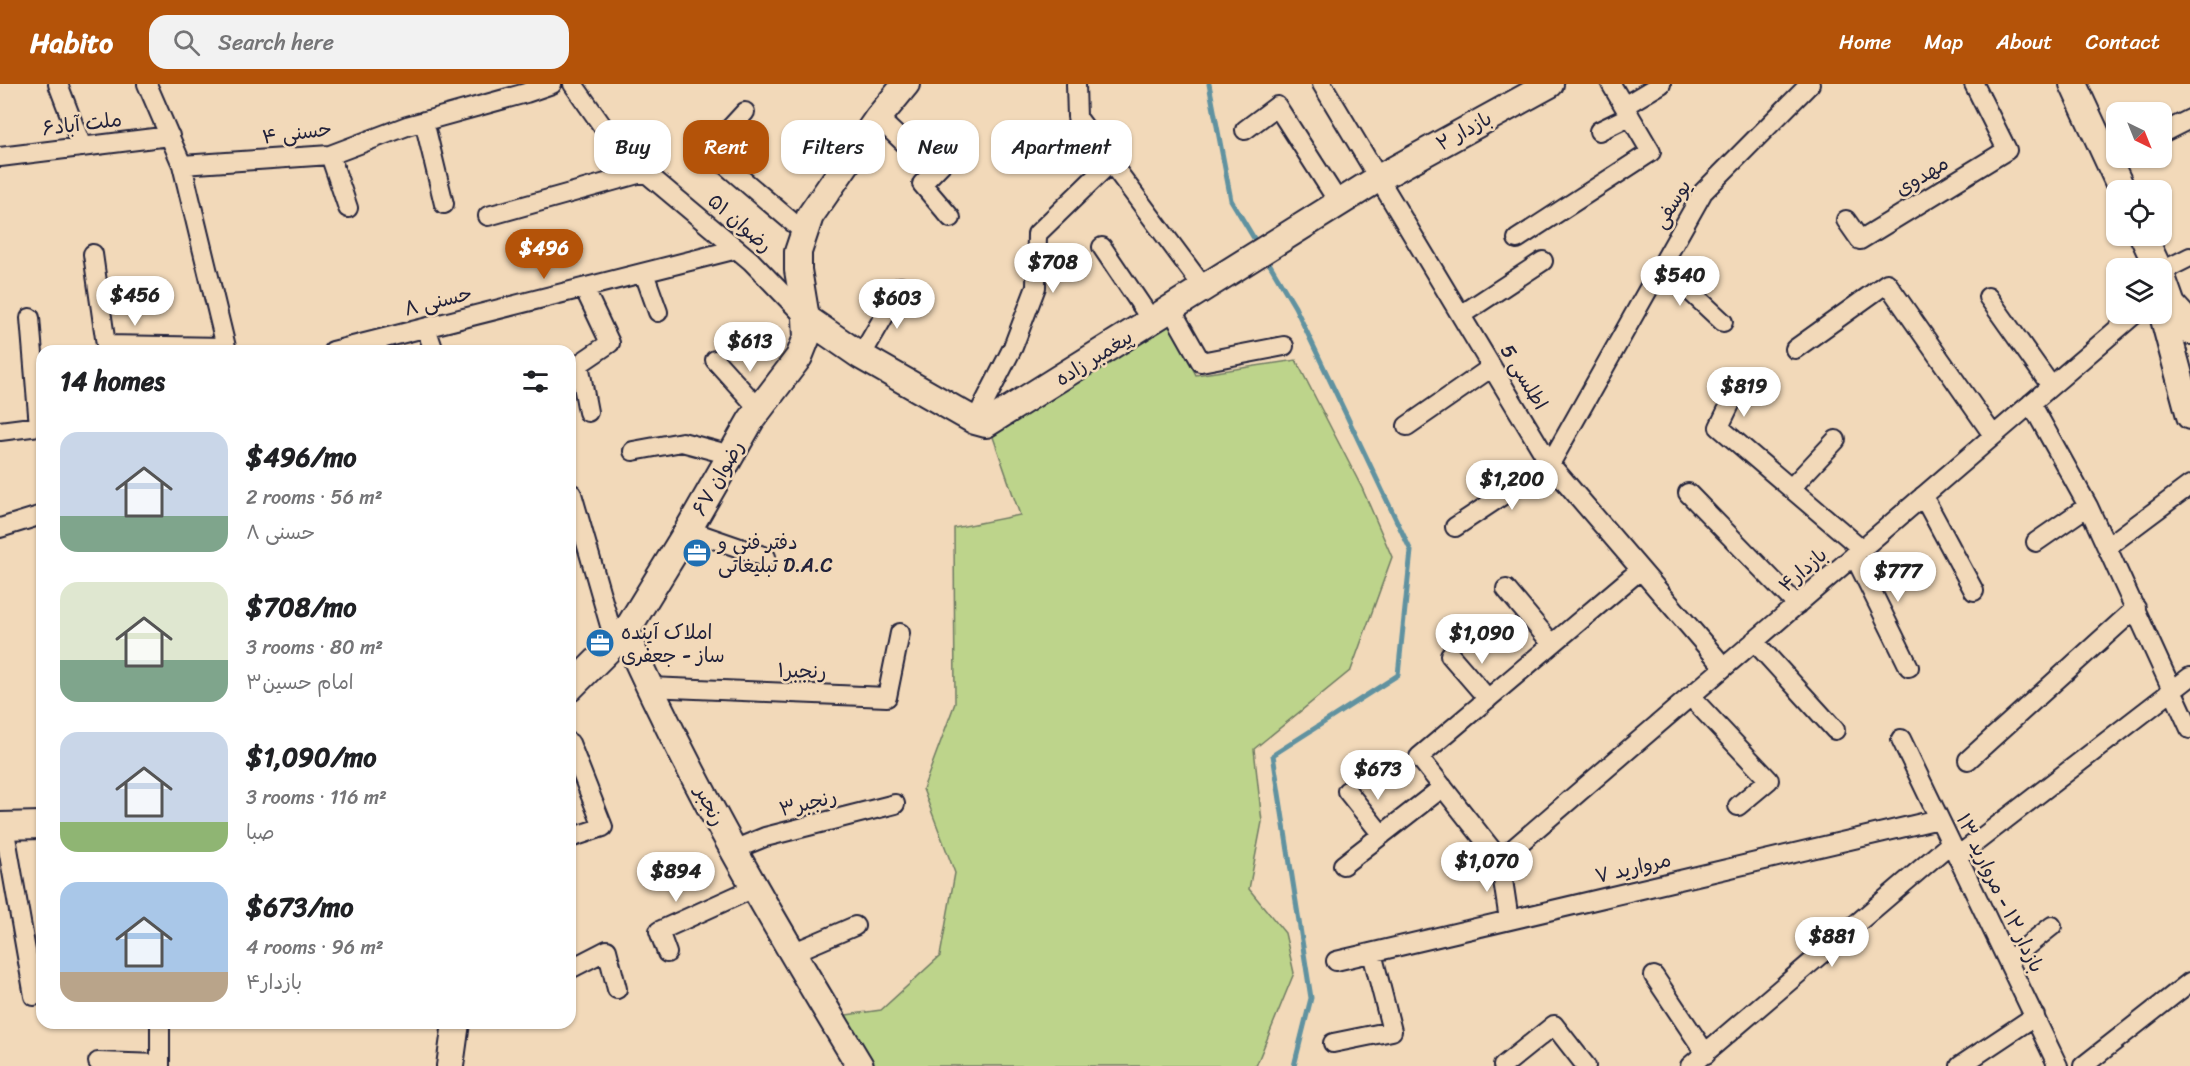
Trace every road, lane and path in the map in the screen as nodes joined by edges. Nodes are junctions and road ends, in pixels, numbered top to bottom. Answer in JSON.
{"nodes":[{"id":1,"x":58,"y":84,"type":"edge"},
{"id":2,"x":147,"y":84,"type":"edge"},
{"id":3,"x":552,"y":84,"type":"edge"},
{"id":4,"x":573,"y":84,"type":"edge"},
{"id":5,"x":906,"y":84,"type":"edge"},
{"id":6,"x":1076,"y":84,"type":"edge"},
{"id":7,"x":1322,"y":84,"type":"edge"},
{"id":8,"x":1550,"y":84,"type":"edge"},
{"id":9,"x":1611,"y":84,"type":"edge"},
{"id":10,"x":1661,"y":84,"type":"edge"},
{"id":11,"x":1810,"y":84,"type":"edge"},
{"id":12,"x":1974,"y":84,"type":"edge"},
{"id":13,"x":2073,"y":84,"type":"edge"},
{"id":14,"x":1627,"y":111,"type":"junction"},
{"id":15,"x":745,"y":112,"type":"dead end"},
{"id":16,"x":878,"y":118,"type":"junction"},
{"id":17,"x":2190,"y":119,"type":"edge"},
{"id":18,"x":599,"y":120,"type":"edge"},
{"id":19,"x":1079,"y":120,"type":"edge"},
{"id":20,"x":424,"y":121,"type":"junction"},
{"id":21,"x":2172,"y":128,"type":"edge"},
{"id":22,"x":1245,"y":130,"type":"dead end"},
{"id":23,"x":1599,"y":131,"type":"dead end"},
{"id":24,"x":170,"y":136,"type":"junction"},
{"id":25,"x":897,"y":136,"type":"edge"},
{"id":26,"x":2106,"y":146,"type":"edge"},
{"id":27,"x":82,"y":147,"type":"junction"},
{"id":28,"x":330,"y":155,"type":"junction"},
{"id":29,"x":0,"y":157,"type":"edge"},
{"id":30,"x":182,"y":165,"type":"junction"},
{"id":31,"x":638,"y":174,"type":"edge"},
{"id":32,"x":647,"y":174,"type":"edge"},
{"id":33,"x":931,"y":174,"type":"edge"},
{"id":34,"x":1099,"y":174,"type":"edge"},
{"id":35,"x":1120,"y":174,"type":"edge"},
{"id":36,"x":1378,"y":178,"type":"junction"},
{"id":37,"x":1339,"y":203,"type":"junction"},
{"id":38,"x":444,"y":204,"type":"dead end"},
{"id":39,"x":348,"y":208,"type":"dead end"},
{"id":40,"x":488,"y":216,"type":"dead end"},
{"id":41,"x":951,"y":218,"type":"dead end"},
{"id":42,"x":1846,"y":220,"type":"dead end"},
{"id":43,"x":804,"y":232,"type":"junction"},
{"id":44,"x":1517,"y":239,"type":"dead end"},
{"id":45,"x":1102,"y":247,"type":"dead end"},
{"id":46,"x":737,"y":249,"type":"junction"},
{"id":47,"x":93,"y":254,"type":"dead end"},
{"id":48,"x":2190,"y":257,"type":"edge"},
{"id":49,"x":1543,"y":261,"type":"dead end"},
{"id":50,"x":1662,"y":265,"type":"junction"},
{"id":51,"x":644,"y":273,"type":"junction"},
{"id":52,"x":2172,"y":274,"type":"edge"},
{"id":53,"x":901,"y":287,"type":"dead end"},
{"id":54,"x":584,"y":288,"type":"junction"},
{"id":55,"x":1204,"y":288,"type":"junction"},
{"id":56,"x":1988,"y":297,"type":"dead end"},
{"id":57,"x":2172,"y":299,"type":"edge"},
{"id":58,"x":658,"y":312,"type":"dead end"},
{"id":59,"x":1162,"y":315,"type":"junction"},
{"id":60,"x":1461,"y":315,"type":"junction"},
{"id":61,"x":30,"y":318,"type":"dead end"},
{"id":62,"x":806,"y":318,"type":"junction"},
{"id":63,"x":1723,"y":322,"type":"dead end"},
{"id":64,"x":2123,"y":324,"type":"edge"},
{"id":65,"x":2165,"y":324,"type":"edge"},
{"id":66,"x":426,"y":328,"type":"junction"},
{"id":67,"x":2190,"y":331,"type":"edge"},
{"id":68,"x":106,"y":345,"type":"edge"},
{"id":69,"x":225,"y":345,"type":"edge"},
{"id":70,"x":356,"y":345,"type":"edge"},
{"id":71,"x":432,"y":345,"type":"edge"},
{"id":72,"x":1284,"y":346,"type":"dead end"},
{"id":73,"x":1795,"y":349,"type":"dead end"},
{"id":74,"x":861,"y":356,"type":"junction"},
{"id":75,"x":715,"y":360,"type":"dead end"},
{"id":76,"x":1492,"y":367,"type":"junction"},
{"id":77,"x":2051,"y":386,"type":"junction"},
{"id":78,"x":36,"y":390,"type":"edge"},
{"id":79,"x":1736,"y":392,"type":"dead end"},
{"id":80,"x":2031,"y":403,"type":"junction"},
{"id":81,"x":759,"y":409,"type":"junction"},
{"id":82,"x":588,"y":412,"type":"dead end"},
{"id":83,"x":2190,"y":416,"type":"edge"},
{"id":84,"x":975,"y":421,"type":"junction"},
{"id":85,"x":36,"y":426,"type":"edge"},
{"id":86,"x":1407,"y":426,"type":"dead end"},
{"id":87,"x":0,"y":431,"type":"edge"},
{"id":88,"x":1994,"y":435,"type":"junction"},
{"id":89,"x":1836,"y":440,"type":"dead end"},
{"id":90,"x":633,"y":451,"type":"dead end"},
{"id":91,"x":731,"y":455,"type":"junction"},
{"id":92,"x":1550,"y":464,"type":"junction"},
{"id":93,"x":2190,"y":485,"type":"edge"},
{"id":94,"x":1791,"y":488,"type":"junction"},
{"id":95,"x":1688,"y":493,"type":"dead end"},
{"id":96,"x":1923,"y":496,"type":"junction"},
{"id":97,"x":576,"y":506,"type":"edge"},
{"id":98,"x":2088,"y":506,"type":"junction"},
{"id":99,"x":36,"y":517,"type":"edge"},
{"id":100,"x":1455,"y":527,"type":"dead end"},
{"id":101,"x":0,"y":528,"type":"edge"},
{"id":102,"x":688,"y":530,"type":"junction"},
{"id":103,"x":2036,"y":542,"type":"dead end"},
{"id":104,"x":2107,"y":547,"type":"junction"},
{"id":105,"x":1858,"y":552,"type":"junction"},
{"id":106,"x":766,"y":557,"type":"dead end"},
{"id":107,"x":1640,"y":570,"type":"junction"},
{"id":108,"x":1506,"y":589,"type":"dead end"},
{"id":109,"x":1974,"y":591,"type":"dead end"},
{"id":110,"x":1797,"y":604,"type":"junction"},
{"id":111,"x":2136,"y":608,"type":"junction"},
{"id":112,"x":900,"y":633,"type":"dead end"},
{"id":113,"x":620,"y":638,"type":"junction"},
{"id":114,"x":1754,"y":641,"type":"junction"},
{"id":115,"x":1552,"y":644,"type":"junction"},
{"id":116,"x":1450,"y":655,"type":"dead end"},
{"id":117,"x":1724,"y":667,"type":"junction"},
{"id":118,"x":1909,"y":667,"type":"dead end"},
{"id":119,"x":2190,"y":677,"type":"edge"},
{"id":120,"x":576,"y":682,"type":"edge"},
{"id":121,"x":649,"y":687,"type":"junction"},
{"id":122,"x":2173,"y":691,"type":"junction"},
{"id":123,"x":1690,"y":696,"type":"junction"},
{"id":124,"x":1488,"y":699,"type":"junction"},
{"id":125,"x":2190,"y":729,"type":"edge"},
{"id":126,"x":1835,"y":730,"type":"dead end"},
{"id":127,"x":1901,"y":739,"type":"dead end"},
{"id":128,"x":576,"y":758,"type":"edge"},
{"id":129,"x":1968,"y":760,"type":"dead end"},
{"id":130,"x":1443,"y":788,"type":"junction"},
{"id":131,"x":1347,"y":791,"type":"dead end"},
{"id":132,"x":895,"y":804,"type":"dead end"},
{"id":133,"x":1738,"y":806,"type":"dead end"},
{"id":134,"x":1939,"y":819,"type":"junction"},
{"id":135,"x":36,"y":825,"type":"edge"},
{"id":136,"x":2,"y":826,"type":"edge"},
{"id":137,"x":1382,"y":835,"type":"junction"},
{"id":138,"x":576,"y":836,"type":"edge"},
{"id":139,"x":1955,"y":849,"type":"junction"},
{"id":140,"x":733,"y":850,"type":"junction"},
{"id":141,"x":1500,"y":860,"type":"junction"},
{"id":142,"x":1343,"y":865,"type":"dead end"},
{"id":143,"x":754,"y":888,"type":"junction"},
{"id":144,"x":1509,"y":920,"type":"junction"},
{"id":145,"x":855,"y":926,"type":"dead end"},
{"id":146,"x":2052,"y":927,"type":"dead end"},
{"id":147,"x":34,"y":944,"type":"edge"},
{"id":148,"x":667,"y":953,"type":"dead end"},
{"id":149,"x":792,"y":953,"type":"junction"},
{"id":150,"x":1372,"y":953,"type":"junction"},
{"id":151,"x":1336,"y":961,"type":"dead end"},
{"id":152,"x":2008,"y":961,"type":"junction"},
{"id":153,"x":576,"y":966,"type":"edge"},
{"id":154,"x":1654,"y":976,"type":"dead end"},
{"id":155,"x":2190,"y":982,"type":"edge"},
{"id":156,"x":617,"y":989,"type":"dead end"},
{"id":157,"x":34,"y":996,"type":"dead end"},
{"id":158,"x":2035,"y":1016,"type":"junction"},
{"id":159,"x":160,"y":1029,"type":"edge"},
{"id":160,"x":455,"y":1029,"type":"edge"},
{"id":161,"x":1333,"y":1043,"type":"dead end"},
{"id":162,"x":1706,"y":1054,"type":"junction"},
{"id":163,"x":98,"y":1062,"type":"dead end"},
{"id":164,"x":160,"y":1065,"type":"edge"},
{"id":165,"x":450,"y":1066,"type":"edge"},
{"id":166,"x":860,"y":1066,"type":"edge"},
{"id":167,"x":1503,"y":1066,"type":"edge"},
{"id":168,"x":1586,"y":1066,"type":"edge"},
{"id":169,"x":1690,"y":1066,"type":"edge"},
{"id":170,"x":1960,"y":1066,"type":"edge"},
{"id":171,"x":2058,"y":1066,"type":"edge"},
{"id":172,"x":2083,"y":1066,"type":"edge"}],
"edges":[{"from":1,"to":27,"type":"street"},
{"from":2,"to":24,"type":"street"},
{"from":3,"to":20,"type":"street","name":"حسنی ۴"},
{"from":4,"to":18,"type":"street","name":"رضوان ۵۱"},
{"from":5,"to":16,"type":"street","name":"رضوان ۶۷"},
{"from":6,"to":19,"type":"street"},
{"from":7,"to":36,"type":"street","name":"اطلسی 5"},
{"from":8,"to":36,"type":"street","name":"بازدار ۲"},
{"from":9,"to":14,"type":"street"},
{"from":10,"to":14,"type":"street"},
{"from":11,"to":50,"type":"street","name":"یوسفی"},
{"from":12,"to":42,"type":"street","name":"مهدوی"},
{"from":13,"to":26,"type":"street"},
{"from":14,"to":23,"type":"street"},
{"from":14,"to":44,"type":"street"},
{"from":15,"to":43,"type":"street"},
{"from":16,"to":25,"type":"street"},
{"from":16,"to":43,"type":"street","name":"رضوان ۶۷"},
{"from":17,"to":21,"type":"street"},
{"from":20,"to":28,"type":"street","name":"حسنی ۴"},
{"from":20,"to":38,"type":"street"},
{"from":22,"to":37,"type":"street"},
{"from":24,"to":27,"type":"street","name":"ملت آباد۶"},
{"from":24,"to":30,"type":"street"},
{"from":27,"to":29,"type":"street","name":"ملت آباد۶"},
{"from":28,"to":30,"type":"street","name":"حسنی ۴"},
{"from":28,"to":39,"type":"street"},
{"from":30,"to":69,"type":"street"},
{"from":31,"to":40,"type":"street"},
{"from":32,"to":46,"type":"street","name":"رضوان ۵۱"},
{"from":33,"to":41,"type":"street"},
{"from":34,"to":84,"type":"street"},
{"from":35,"to":55,"type":"street"},
{"from":36,"to":37,"type":"street","name":"پیغمبر زاده"},
{"from":36,"to":60,"type":"street","name":"اطلسی 5"},
{"from":37,"to":55,"type":"street","name":"پیغمبر زاده"},
{"from":43,"to":62,"type":"street","name":"رضوان ۶۷"},
{"from":45,"to":59,"type":"street"},
{"from":46,"to":51,"type":"street","name":"حسنی ۸"},
{"from":46,"to":62,"type":"street","name":"رضوان ۵۱"},
{"from":47,"to":68,"type":"street"},
{"from":48,"to":52,"type":"street"},
{"from":49,"to":60,"type":"street"},
{"from":50,"to":63,"type":"street"},
{"from":50,"to":92,"type":"street","name":"یوسفی"},
{"from":51,"to":54,"type":"street","name":"حسنی ۸"},
{"from":51,"to":58,"type":"street"},
{"from":53,"to":74,"type":"street"},
{"from":54,"to":66,"type":"street","name":"حسنی ۸"},
{"from":54,"to":82,"type":"street"},
{"from":55,"to":59,"type":"street","name":"پیغمبر زاده"},
{"from":56,"to":77,"type":"street"},
{"from":57,"to":67,"type":"street"},
{"from":59,"to":72,"type":"street"},
{"from":59,"to":84,"type":"street","name":"پیغمبر زاده"},
{"from":60,"to":76,"type":"street","name":"اطلسی 5"},
{"from":61,"to":78,"type":"street"},
{"from":62,"to":74,"type":"street"},
{"from":62,"to":81,"type":"street","name":"رضوان ۶۷"},
{"from":64,"to":77,"type":"street","name":"بازدار۴"},
{"from":65,"to":83,"type":"street"},
{"from":66,"to":70,"type":"street","name":"حسنی ۸"},
{"from":66,"to":71,"type":"street"},
{"from":73,"to":88,"type":"street"},
{"from":74,"to":84,"type":"street"},
{"from":75,"to":81,"type":"street"},
{"from":76,"to":86,"type":"street"},
{"from":76,"to":92,"type":"street","name":"اطلسی 5"},
{"from":77,"to":80,"type":"street","name":"بازدار۴"},
{"from":79,"to":94,"type":"street"},
{"from":80,"to":88,"type":"street","name":"بازدار۴"},
{"from":80,"to":98,"type":"street"},
{"from":81,"to":91,"type":"street","name":"رضوان ۶۷"},
{"from":85,"to":87,"type":"street"},
{"from":88,"to":96,"type":"street","name":"بازدار۴"},
{"from":89,"to":94,"type":"street"},
{"from":90,"to":91,"type":"street"},
{"from":91,"to":102,"type":"street","name":"رضوان ۶۷"},
{"from":92,"to":100,"type":"street"},
{"from":92,"to":107,"type":"street","name":"اطلسی 5"},
{"from":93,"to":104,"type":"street"},
{"from":94,"to":105,"type":"street"},
{"from":95,"to":110,"type":"street"},
{"from":96,"to":105,"type":"street","name":"بازدار۴"},
{"from":96,"to":109,"type":"street"},
{"from":97,"to":113,"type":"street"},
{"from":98,"to":103,"type":"street"},
{"from":98,"to":104,"type":"street"},
{"from":99,"to":101,"type":"street"},
{"from":102,"to":106,"type":"street"},
{"from":102,"to":113,"type":"street","name":"رضوان ۶۷"},
{"from":104,"to":111,"type":"street"},
{"from":105,"to":110,"type":"street","name":"بازدار۴"},
{"from":105,"to":118,"type":"street"},
{"from":107,"to":115,"type":"street"},
{"from":107,"to":117,"type":"street","name":"اطلسی 5"},
{"from":108,"to":115,"type":"street"},
{"from":110,"to":114,"type":"street","name":"بازدار۴"},
{"from":111,"to":122,"type":"street"},
{"from":111,"to":129,"type":"street"},
{"from":112,"to":121,"type":"street","name":"رنجبر۱"},
{"from":113,"to":120,"type":"street","name":"رضوان ۶۷"},
{"from":113,"to":121,"type":"street","name":"رنجبر"},
{"from":114,"to":117,"type":"street","name":"بازدار۴"},
{"from":114,"to":126,"type":"street"},
{"from":115,"to":124,"type":"street"},
{"from":116,"to":124,"type":"street"},
{"from":117,"to":123,"type":"street","name":"بازدار۴"},
{"from":119,"to":122,"type":"street"},
{"from":121,"to":140,"type":"street","name":"رنجبر"},
{"from":122,"to":125,"type":"street"},
{"from":122,"to":139,"type":"street"},
{"from":123,"to":133,"type":"street"},
{"from":123,"to":141,"type":"street","name":"بازدار۴"},
{"from":124,"to":130,"type":"street"},
{"from":127,"to":134,"type":"street","name":"بازدار ۱۲ - مروارید ۱۳"},
{"from":128,"to":138,"type":"street"},
{"from":130,"to":137,"type":"street"},
{"from":130,"to":141,"type":"street"},
{"from":131,"to":137,"type":"street"},
{"from":132,"to":140,"type":"street","name":"رنجبر۳"},
{"from":134,"to":139,"type":"street","name":"بازدار ۱۲ - مروارید ۱۳"},
{"from":134,"to":144,"type":"street","name":"مروارید ۷"},
{"from":135,"to":136,"type":"street"},
{"from":136,"to":147,"type":"street"},
{"from":137,"to":142,"type":"street"},
{"from":139,"to":152,"type":"street","name":"بازدار ۱۲ - مروارید ۱۳"},
{"from":139,"to":162,"type":"street"},
{"from":140,"to":143,"type":"street","name":"رنجبر"},
{"from":141,"to":144,"type":"street"},
{"from":143,"to":148,"type":"street"},
{"from":143,"to":149,"type":"street","name":"رنجبر"},
{"from":144,"to":150,"type":"street","name":"مروارید ۷"},
{"from":145,"to":149,"type":"street"},
{"from":146,"to":152,"type":"street"},
{"from":147,"to":157,"type":"street"},
{"from":149,"to":166,"type":"street","name":"رنجبر"},
{"from":150,"to":151,"type":"street","name":"مروارید ۷"},
{"from":150,"to":161,"type":"street"},
{"from":152,"to":158,"type":"street","name":"بازدار ۱۲ - مروارید ۱۳"},
{"from":153,"to":156,"type":"street"},
{"from":154,"to":162,"type":"street"},
{"from":155,"to":172,"type":"street"},
{"from":158,"to":170,"type":"street"},
{"from":158,"to":171,"type":"street","name":"بازدار ۱۲ - مروارید ۱۳"},
{"from":159,"to":164,"type":"street"},
{"from":160,"to":165,"type":"street"},
{"from":162,"to":169,"type":"street"},
{"from":163,"to":164,"type":"street"},
{"from":167,"to":168,"type":"street"}]}
